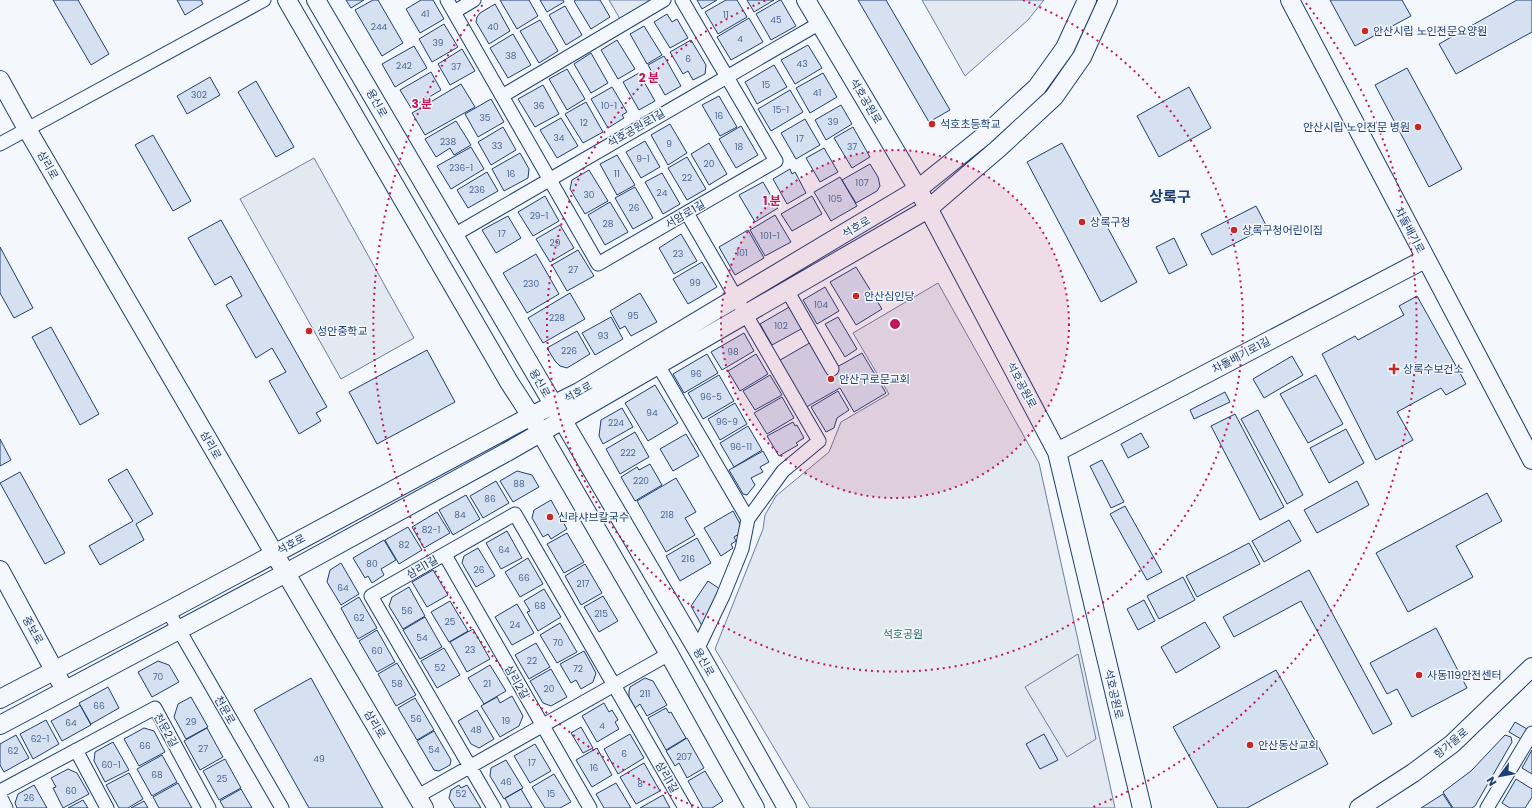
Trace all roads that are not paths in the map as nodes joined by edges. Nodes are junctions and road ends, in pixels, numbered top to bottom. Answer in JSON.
{"nodes":[{"id":1,"x":264,"y":0,"type":"edge"},
{"id":2,"x":287,"y":0,"type":"edge"},
{"id":3,"x":316,"y":0,"type":"edge"},
{"id":4,"x":447,"y":0,"type":"edge"},
{"id":5,"x":474,"y":0,"type":"edge"},
{"id":6,"x":664,"y":0,"type":"edge"},
{"id":7,"x":682,"y":0,"type":"edge"},
{"id":8,"x":806,"y":0,"type":"edge"},
{"id":9,"x":1087,"y":0,"type":"edge"},
{"id":10,"x":1108,"y":0,"type":"edge"},
{"id":11,"x":1290,"y":0,"type":"edge"},
{"id":12,"x":454,"y":12,"type":"junction"},
{"id":13,"x":820,"y":23,"type":"junction"},
{"id":14,"x":727,"y":76,"type":"junction"},
{"id":15,"x":0,"y":80,"type":"edge"},
{"id":16,"x":502,"y":96,"type":"junction"},
{"id":17,"x":28,"y":129,"type":"junction"},
{"id":18,"x":0,"y":144,"type":"edge"},
{"id":19,"x":549,"y":179,"type":"junction"},
{"id":20,"x":918,"y":190,"type":"junction"},
{"id":21,"x":928,"y":209,"type":"junction"},
{"id":22,"x":687,"y":213,"type":"junction"},
{"id":23,"x":454,"y":235,"type":"junction"},
{"id":24,"x":1425,"y":259,"type":"junction"},
{"id":25,"x":787,"y":290,"type":"junction"},
{"id":26,"x":737,"y":298,"type":"junction"},
{"id":27,"x":746,"y":314,"type":"junction"},
{"id":28,"x":658,"y":365,"type":"junction"},
{"id":29,"x":832,"y":369,"type":"dead end"},
{"id":30,"x":558,"y":413,"type":"junction"},
{"id":31,"x":531,"y":416,"type":"junction"},
{"id":32,"x":540,"y":433,"type":"junction"},
{"id":33,"x":1057,"y":452,"type":"junction"},
{"id":34,"x":1532,"y":460,"type":"edge"},
{"id":35,"x":748,"y":519,"type":"junction"},
{"id":36,"x":274,"y":553,"type":"junction"},
{"id":37,"x":445,"y":554,"type":"junction"},
{"id":38,"x":0,"y":570,"type":"edge"},
{"id":39,"x":286,"y":573,"type":"junction"},
{"id":40,"x":168,"y":611,"type":"junction"},
{"id":41,"x":179,"y":631,"type":"junction"},
{"id":42,"x":697,"y":650,"type":"junction"},
{"id":43,"x":669,"y":654,"type":"junction"},
{"id":44,"x":1532,"y":667,"type":"edge"},
{"id":45,"x":55,"y":670,"type":"junction"},
{"id":46,"x":614,"y":684,"type":"junction"},
{"id":47,"x":64,"y":690,"type":"junction"},
{"id":48,"x":0,"y":699,"type":"edge"},
{"id":49,"x":0,"y":725,"type":"edge"},
{"id":50,"x":542,"y":725,"type":"junction"},
{"id":51,"x":1532,"y":733,"type":"edge"},
{"id":52,"x":76,"y":750,"type":"junction"},
{"id":53,"x":470,"y":766,"type":"junction"},
{"id":54,"x":0,"y":791,"type":"edge"},
{"id":55,"x":0,"y":796,"type":"edge"},
{"id":56,"x":421,"y":802,"type":"edge"},
{"id":57,"x":6,"y":808,"type":"edge"},
{"id":58,"x":107,"y":808,"type":"edge"},
{"id":59,"x":209,"y":808,"type":"edge"},
{"id":60,"x":282,"y":808,"type":"edge"},
{"id":61,"x":494,"y":808,"type":"edge"},
{"id":62,"x":590,"y":808,"type":"edge"},
{"id":63,"x":685,"y":808,"type":"edge"},
{"id":64,"x":756,"y":808,"type":"edge"},
{"id":65,"x":787,"y":808,"type":"edge"},
{"id":66,"x":1142,"y":808,"type":"edge"},
{"id":67,"x":1359,"y":808,"type":"edge"},
{"id":68,"x":1488,"y":808,"type":"edge"}],
"edges":[{"from":1,"to":17,"type":"street"},
{"from":2,"to":31,"type":"main road"},
{"from":3,"to":23,"type":"main road","name":"용신로"},
{"from":4,"to":12,"type":"street","name":"서암로1길"},
{"from":5,"to":12,"type":"street"},
{"from":6,"to":16,"type":"street"},
{"from":7,"to":14,"type":"street","name":"서암로1길"},
{"from":8,"to":13,"type":"main road","name":"석호공원로"},
{"from":9,"to":20,"type":"main road","name":"석호로"},
{"from":10,"to":21,"type":"main road","name":"석호로"},
{"from":11,"to":24,"type":"main road","name":"차돌배기로"},
{"from":12,"to":16,"type":"street","name":"서암로1길"},
{"from":13,"to":14,"type":"street","name":"석호공원로1길"},
{"from":13,"to":20,"type":"main road","name":"석호공원로"},
{"from":14,"to":19,"type":"street","name":"석호공원로1길"},
{"from":14,"to":22,"type":"street","name":"서암로1길"},
{"from":15,"to":17,"type":"main road","name":"삼리로"},
{"from":16,"to":19,"type":"street","name":"서암로1길"},
{"from":17,"to":18,"type":"street"},
{"from":17,"to":36,"type":"main road","name":"삼리로"},
{"from":19,"to":22,"type":"street","name":"서암로1길"},
{"from":19,"to":23,"type":"street","name":"석호공원로1길"},
{"from":20,"to":21,"type":"main road","name":"석호공원로"},
{"from":20,"to":26,"type":"main road","name":"석호로"},
{"from":21,"to":25,"type":"main road","name":"석호로"},
{"from":21,"to":33,"type":"main road","name":"석호공원로"},
{"from":22,"to":26,"type":"street"},
{"from":23,"to":30,"type":"main road","name":"용신로"},
{"from":24,"to":33,"type":"main road","name":"차돌배기로1길"},
{"from":24,"to":34,"type":"main road","name":"차돌배기로"},
{"from":25,"to":27,"type":"main road","name":"석호로"},
{"from":25,"to":29,"type":"street"},
{"from":26,"to":27,"type":"street"},
{"from":26,"to":30,"type":"main road","name":"석호로"},
{"from":27,"to":28,"type":"main road","name":"석호로"},
{"from":27,"to":35,"type":"street"},
{"from":28,"to":30,"type":"main road","name":"석호로"},
{"from":28,"to":35,"type":"street"},
{"from":30,"to":31,"type":"main road","name":"석호로"},
{"from":30,"to":32,"type":"main road","name":"석호로"},
{"from":30,"to":42,"type":"main road","name":"용신로"},
{"from":31,"to":32,"type":"main road"},
{"from":31,"to":36,"type":"main road","name":"석호로"},
{"from":32,"to":39,"type":"main road","name":"석호로"},
{"from":32,"to":43,"type":"main road"},
{"from":33,"to":66,"type":"main road","name":"석호공원로"},
{"from":35,"to":42,"type":"street"},
{"from":36,"to":39,"type":"main road","name":"삼리로"},
{"from":36,"to":40,"type":"main road","name":"석호로"},
{"from":37,"to":46,"type":"street","name":"삼리1길"},
{"from":37,"to":50,"type":"street","name":"삼리2길"},
{"from":37,"to":53,"type":"street","name":"삼리1길"},
{"from":38,"to":45,"type":"main road","name":"중보로"},
{"from":39,"to":41,"type":"main road","name":"석호로"},
{"from":39,"to":56,"type":"main road","name":"삼리로"},
{"from":40,"to":41,"type":"street","name":"천문로"},
{"from":40,"to":45,"type":"main road","name":"석호로"},
{"from":41,"to":47,"type":"main road","name":"석호로"},
{"from":41,"to":60,"type":"street","name":"천문로"},
{"from":42,"to":65,"type":"main road","name":"용신로"},
{"from":43,"to":46,"type":"street"},
{"from":43,"to":64,"type":"main road"},
{"from":44,"to":67,"type":"main road","name":"항가울로"},
{"from":45,"to":47,"type":"main road","name":"중보로"},
{"from":45,"to":48,"type":"main road","name":"석호로"},
{"from":46,"to":50,"type":"street"},
{"from":46,"to":63,"type":"street","name":"삼리1길"},
{"from":47,"to":49,"type":"main road","name":"석호로"},
{"from":50,"to":53,"type":"street"},
{"from":50,"to":62,"type":"street","name":"삼리2길"},
{"from":51,"to":68,"type":"street"},
{"from":52,"to":54,"type":"street","name":"천문2길"},
{"from":52,"to":58,"type":"street"},
{"from":52,"to":59,"type":"street","name":"천문2길"},
{"from":53,"to":56,"type":"street"},
{"from":53,"to":61,"type":"street","name":"삼리1길"},
{"from":55,"to":57,"type":"street"}]}
